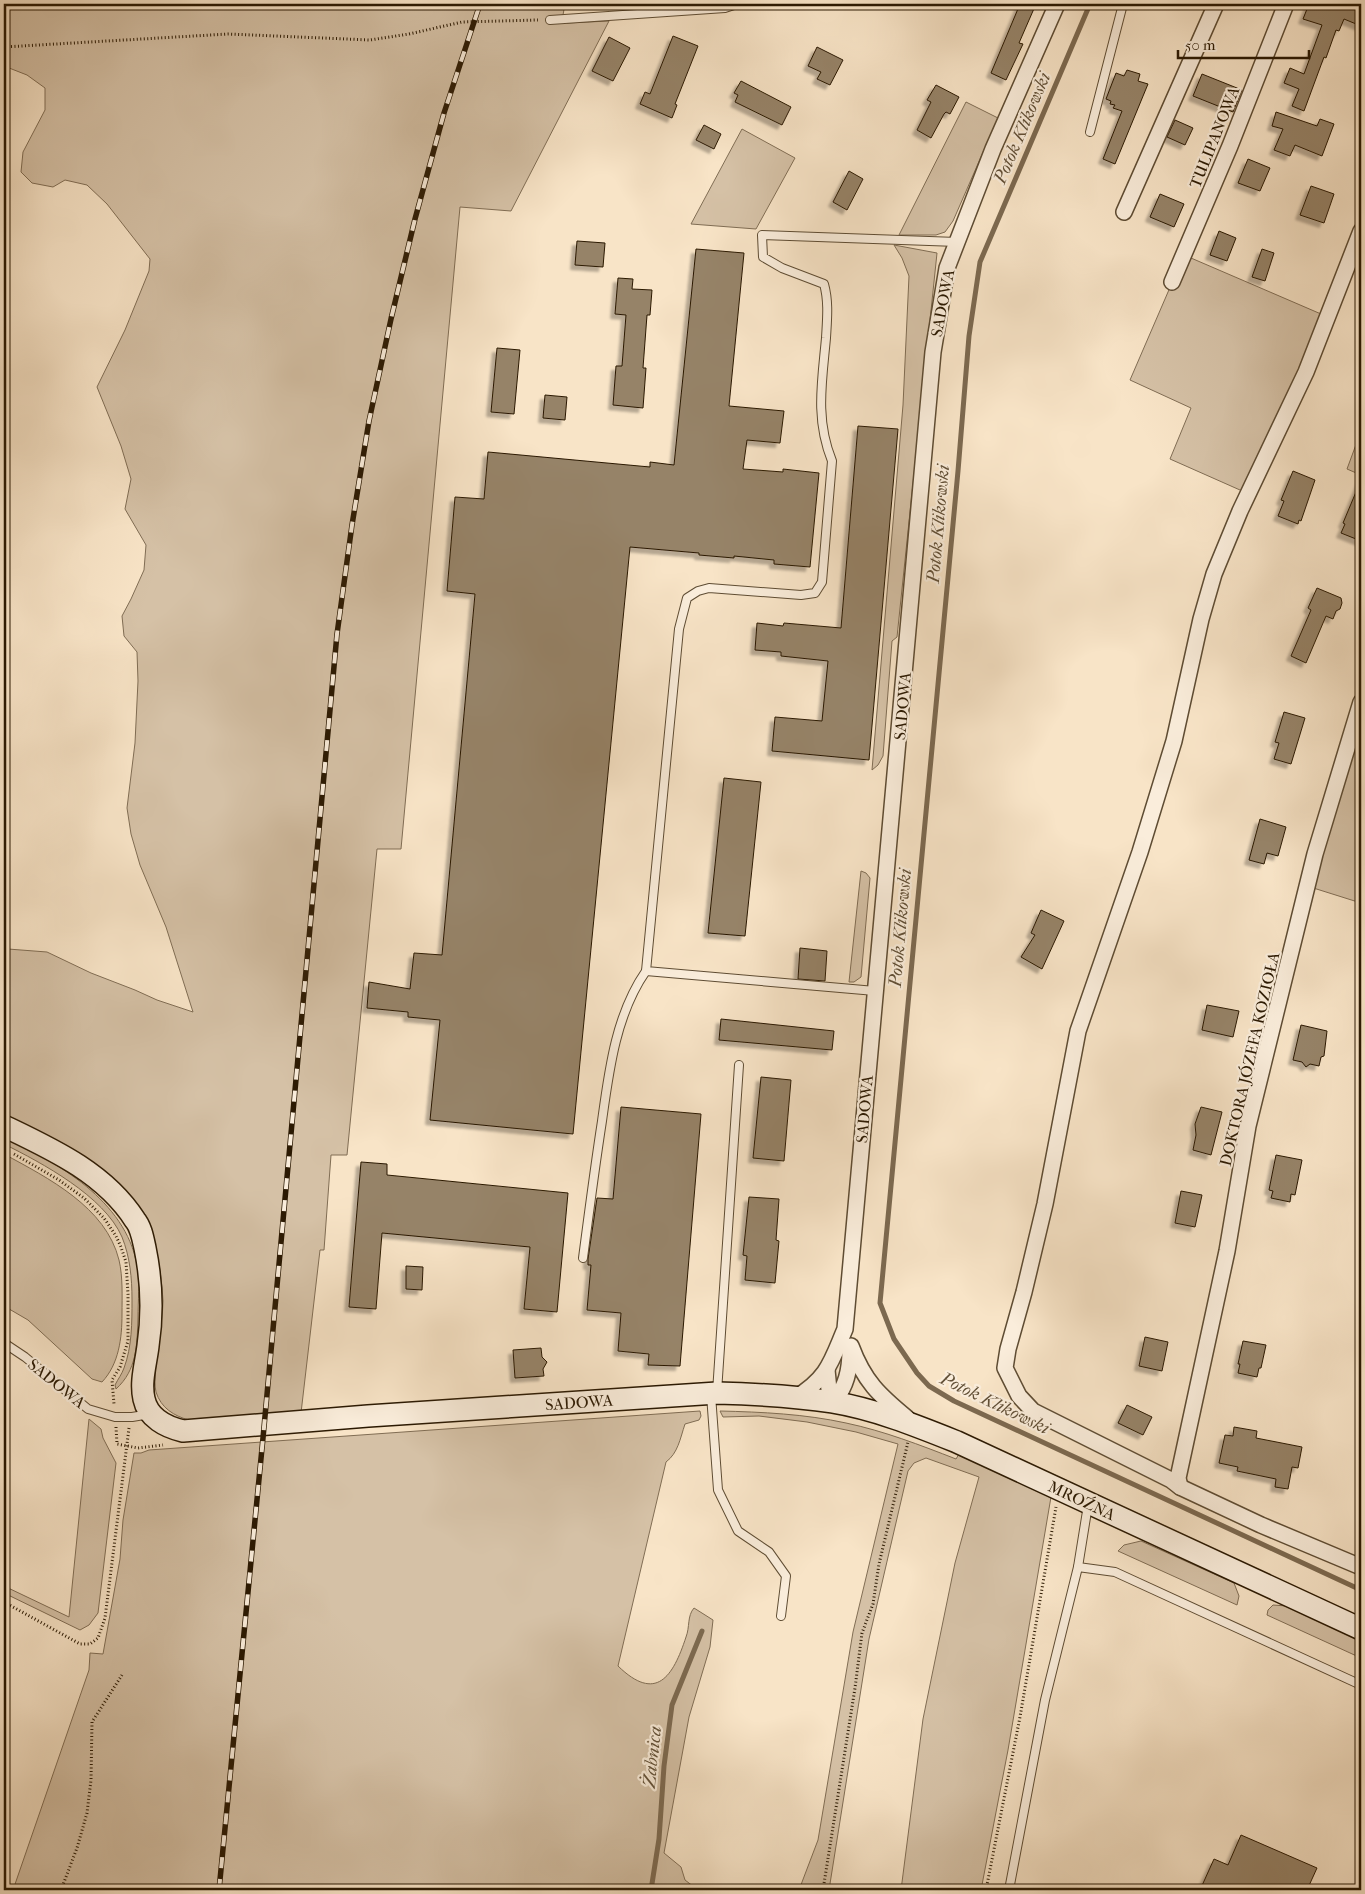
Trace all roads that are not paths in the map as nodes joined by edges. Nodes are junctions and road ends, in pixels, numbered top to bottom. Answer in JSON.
{"nodes":[{"id":1,"x":737,"y":4,"type":"edge"},
{"id":2,"x":1057,"y":4,"type":"edge"},
{"id":3,"x":1123,"y":4,"type":"edge"},
{"id":4,"x":1216,"y":4,"type":"edge"},
{"id":5,"x":1286,"y":4,"type":"edge"},
{"id":6,"x":550,"y":20,"type":"road end"},
{"id":7,"x":1090,"y":132,"type":"dead end"},
{"id":8,"x":1124,"y":212,"type":"dead end"},
{"id":9,"x":1361,"y":231,"type":"edge"},
{"id":10,"x":957,"y":242,"type":"junction"},
{"id":11,"x":1172,"y":282,"type":"dead end"},
{"id":12,"x":1361,"y":702,"type":"edge"},
{"id":13,"x":646,"y":971,"type":"junction"},
{"id":14,"x":875,"y":992,"type":"junction"},
{"id":15,"x":739,"y":1065,"type":"dead end"},
{"id":16,"x":4,"y":1126,"type":"edge"},
{"id":17,"x":583,"y":1258,"type":"dead end"},
{"id":18,"x":845,"y":1329,"type":"junction"},
{"id":19,"x":4,"y":1343,"type":"edge"},
{"id":20,"x":851,"y":1346,"type":"junction"},
{"id":21,"x":827,"y":1370,"type":"junction"},
{"id":22,"x":714,"y":1394,"type":"junction"},
{"id":23,"x":795,"y":1398,"type":"junction"},
{"id":24,"x":834,"y":1402,"type":"junction"},
{"id":25,"x":141,"y":1415,"type":"junction"},
{"id":26,"x":916,"y":1426,"type":"junction"},
{"id":27,"x":1180,"y":1487,"type":"junction"},
{"id":28,"x":1089,"y":1503,"type":"junction"},
{"id":29,"x":1078,"y":1567,"type":"junction"},
{"id":30,"x":1361,"y":1567,"type":"edge"},
{"id":31,"x":781,"y":1616,"type":"dead end"},
{"id":32,"x":1361,"y":1629,"type":"edge"},
{"id":33,"x":1361,"y":1685,"type":"edge"},
{"id":34,"x":1009,"y":1890,"type":"edge"}],
"edges":[{"from":1,"to":6,"type":"lane"},
{"from":2,"to":10,"type":"street","name":"SADOWA"},
{"from":3,"to":7,"type":"lane"},
{"from":4,"to":8,"type":"street"},
{"from":5,"to":11,"type":"street","name":"TULIPANOWA"},
{"from":9,"to":27,"type":"street"},
{"from":10,"to":13,"type":"lane"},
{"from":10,"to":14,"type":"street","name":"SADOWA"},
{"from":12,"to":27,"type":"street","name":"DOKTORA JÓZEFA KOZIOŁA"},
{"from":13,"to":14,"type":"lane"},
{"from":13,"to":17,"type":"lane"},
{"from":14,"to":18,"type":"street","name":"SADOWA"},
{"from":15,"to":22,"type":"lane"},
{"from":16,"to":25,"type":"main road"},
{"from":18,"to":20,"type":"street"},
{"from":18,"to":21,"type":"street","name":"SADOWA"},
{"from":19,"to":25,"type":"lane","name":"SADOWA"},
{"from":20,"to":24,"type":"street"},
{"from":20,"to":26,"type":"street"},
{"from":21,"to":23,"type":"street","name":"SADOWA"},
{"from":21,"to":24,"type":"street"},
{"from":22,"to":23,"type":"main road","name":"SADOWA"},
{"from":22,"to":25,"type":"main road","name":"SADOWA"},
{"from":22,"to":31,"type":"lane"},
{"from":23,"to":24,"type":"main road","name":"MROŹNA"},
{"from":24,"to":26,"type":"main road","name":"MROŹNA"},
{"from":26,"to":28,"type":"main road","name":"MROŹNA"},
{"from":27,"to":30,"type":"street"},
{"from":28,"to":29,"type":"lane"},
{"from":28,"to":32,"type":"main road","name":"MROŹNA"},
{"from":29,"to":33,"type":"lane"},
{"from":29,"to":34,"type":"lane"}]}
